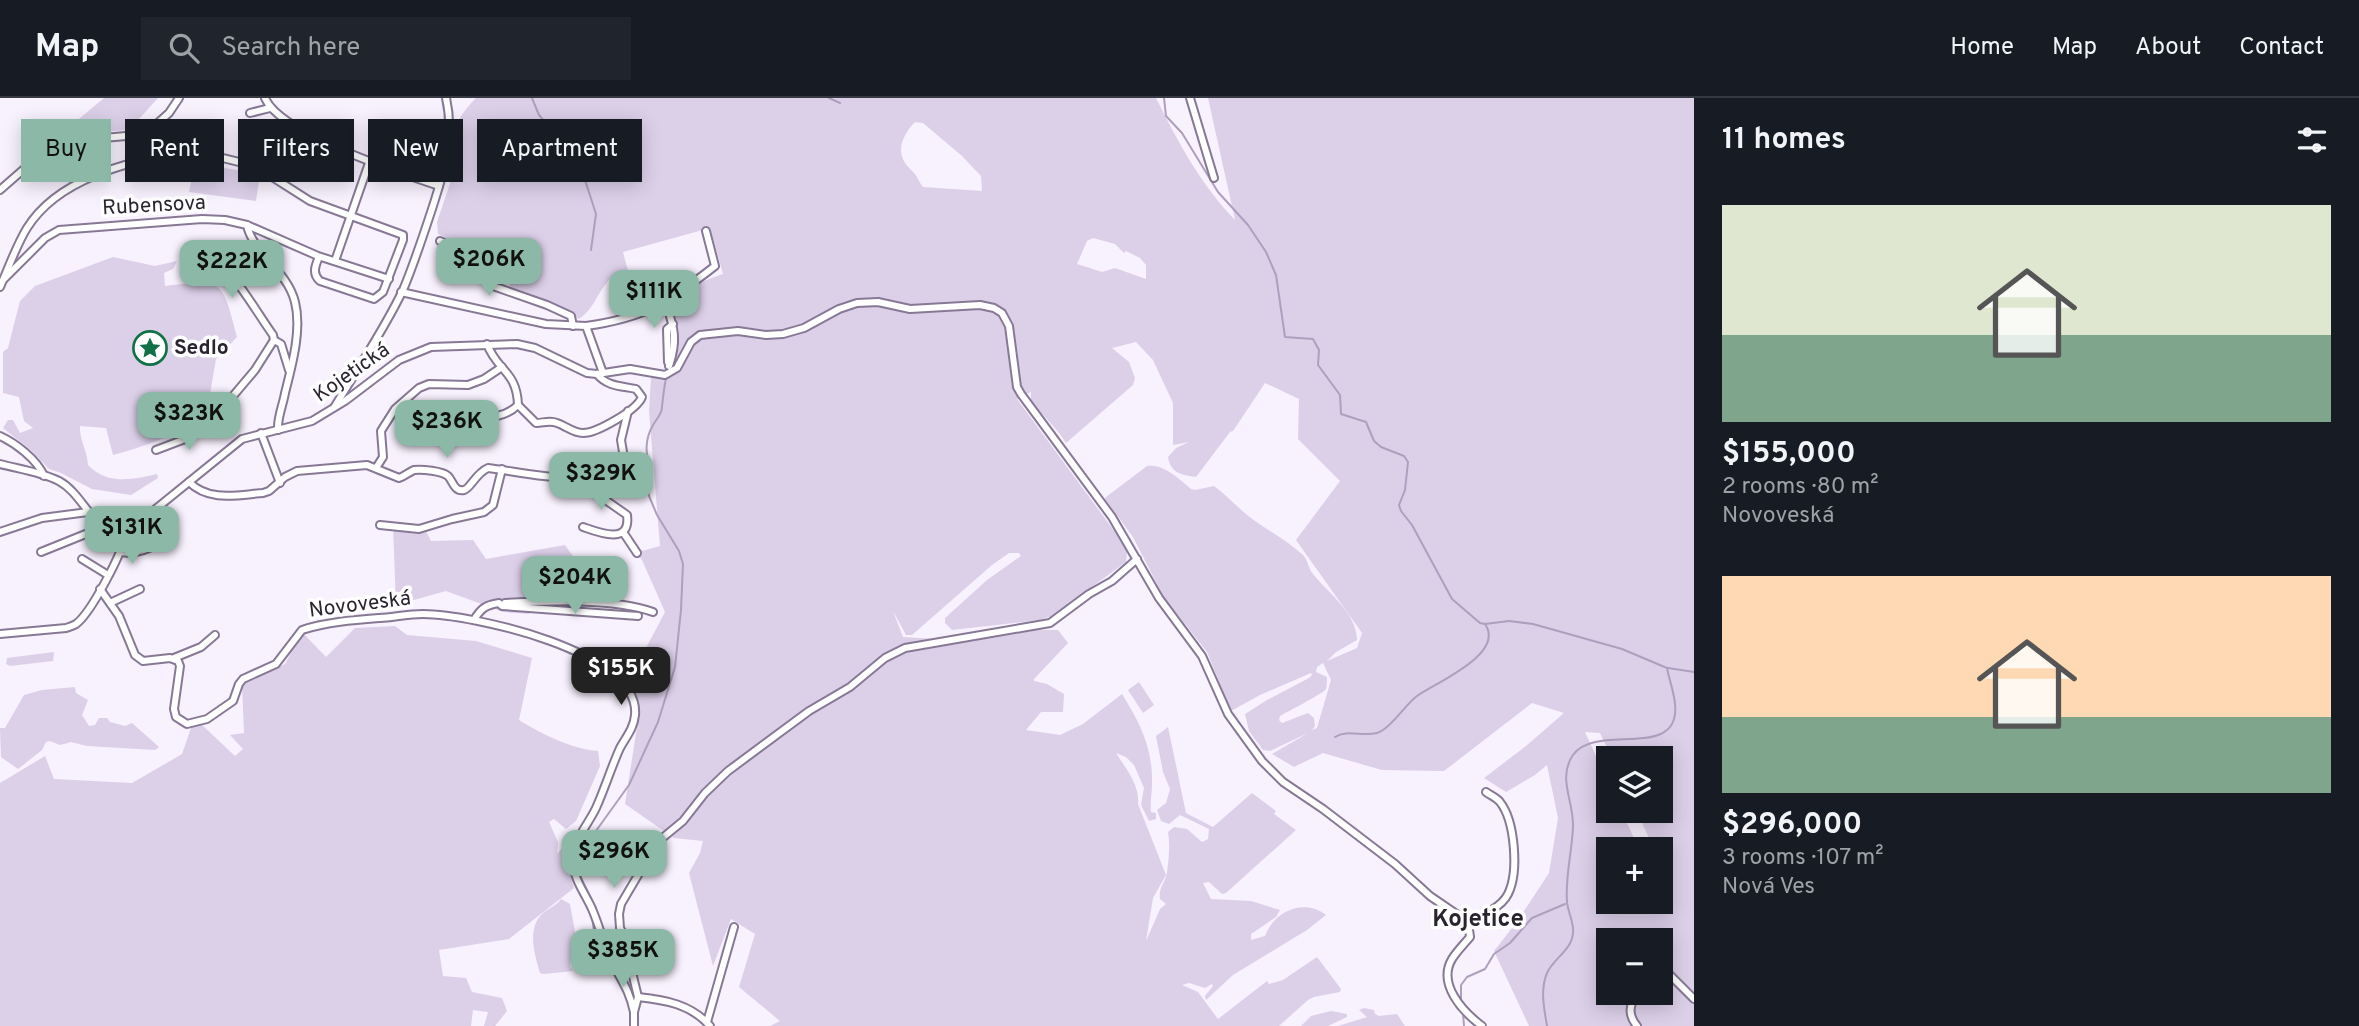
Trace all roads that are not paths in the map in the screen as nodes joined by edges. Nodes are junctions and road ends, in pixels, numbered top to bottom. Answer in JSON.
{"nodes":[{"id":1,"x":179,"y":98,"type":"edge"},
{"id":2,"x":265,"y":98,"type":"edge"},
{"id":3,"x":446,"y":98,"type":"edge"},
{"id":4,"x":1190,"y":98,"type":"edge"},
{"id":5,"x":270,"y":108,"type":"junction"},
{"id":6,"x":250,"y":113,"type":"dead end"},
{"id":7,"x":162,"y":119,"type":"edge"},
{"id":8,"x":125,"y":137,"type":"edge"},
{"id":9,"x":224,"y":159,"type":"edge"},
{"id":10,"x":368,"y":162,"type":"edge"},
{"id":11,"x":125,"y":165,"type":"edge"},
{"id":12,"x":368,"y":166,"type":"edge"},
{"id":13,"x":1214,"y":178,"type":"dead end"},
{"id":14,"x":427,"y":182,"type":"edge"},
{"id":15,"x":439,"y":186,"type":"junction"},
{"id":16,"x":0,"y":190,"type":"edge"},
{"id":17,"x":350,"y":217,"type":"junction"},
{"id":18,"x":247,"y":225,"type":"junction"},
{"id":19,"x":706,"y":231,"type":"dead end"},
{"id":20,"x":440,"y":240,"type":"dead end"},
{"id":21,"x":319,"y":257,"type":"junction"},
{"id":22,"x":335,"y":261,"type":"junction"},
{"id":23,"x":185,"y":268,"type":"dead end"},
{"id":24,"x":4,"y":279,"type":"junction"},
{"id":25,"x":388,"y":279,"type":"junction"},
{"id":26,"x":0,"y":287,"type":"edge"},
{"id":27,"x":401,"y":292,"type":"junction"},
{"id":28,"x":666,"y":303,"type":"junction"},
{"id":29,"x":573,"y":326,"type":"junction"},
{"id":30,"x":586,"y":326,"type":"junction"},
{"id":31,"x":274,"y":340,"type":"junction"},
{"id":32,"x":487,"y":344,"type":"junction"},
{"id":33,"x":502,"y":367,"type":"junction"},
{"id":34,"x":290,"y":372,"type":"junction"},
{"id":35,"x":600,"y":374,"type":"junction"},
{"id":36,"x":668,"y":375,"type":"junction"},
{"id":37,"x":518,"y":405,"type":"junction"},
{"id":38,"x":334,"y":408,"type":"junction"},
{"id":39,"x":628,"y":411,"type":"junction"},
{"id":40,"x":459,"y":418,"type":"dead end"},
{"id":41,"x":278,"y":430,"type":"junction"},
{"id":42,"x":261,"y":433,"type":"junction"},
{"id":43,"x":0,"y":436,"type":"edge"},
{"id":44,"x":156,"y":450,"type":"dead end"},
{"id":45,"x":0,"y":464,"type":"edge"},
{"id":46,"x":376,"y":468,"type":"junction"},
{"id":47,"x":502,"y":470,"type":"junction"},
{"id":48,"x":44,"y":476,"type":"junction"},
{"id":49,"x":574,"y":478,"type":"junction"},
{"id":50,"x":189,"y":482,"type":"junction"},
{"id":51,"x":280,"y":483,"type":"junction"},
{"id":52,"x":88,"y":512,"type":"junction"},
{"id":53,"x":151,"y":513,"type":"junction"},
{"id":54,"x":380,"y":525,"type":"dead end"},
{"id":55,"x":103,"y":527,"type":"junction"},
{"id":56,"x":583,"y":527,"type":"dead end"},
{"id":57,"x":0,"y":532,"type":"edge"},
{"id":58,"x":623,"y":532,"type":"junction"},
{"id":59,"x":126,"y":533,"type":"junction"},
{"id":60,"x":41,"y":552,"type":"dead end"},
{"id":61,"x":121,"y":552,"type":"junction"},
{"id":62,"x":637,"y":553,"type":"dead end"},
{"id":63,"x":82,"y":559,"type":"dead end"},
{"id":64,"x":1136,"y":559,"type":"junction"},
{"id":65,"x":108,"y":575,"type":"junction"},
{"id":66,"x":100,"y":589,"type":"junction"},
{"id":67,"x":140,"y":589,"type":"dead end"},
{"id":68,"x":110,"y":603,"type":"junction"},
{"id":69,"x":499,"y":603,"type":"junction"},
{"id":70,"x":653,"y":612,"type":"dead end"},
{"id":71,"x":638,"y":616,"type":"dead end"},
{"id":72,"x":474,"y":620,"type":"junction"},
{"id":73,"x":0,"y":634,"type":"edge"},
{"id":74,"x":215,"y":635,"type":"dead end"},
{"id":75,"x":174,"y":658,"type":"junction"},
{"id":76,"x":1486,"y":792,"type":"dead end"},
{"id":77,"x":1468,"y":922,"type":"junction"},
{"id":78,"x":734,"y":927,"type":"dead end"},
{"id":79,"x":1673,"y":978,"type":"edge"},
{"id":80,"x":638,"y":997,"type":"junction"},
{"id":81,"x":1694,"y":999,"type":"edge"},
{"id":82,"x":1632,"y":1005,"type":"edge"},
{"id":83,"x":634,"y":1012,"type":"junction"},
{"id":84,"x":709,"y":1024,"type":"edge"},
{"id":85,"x":634,"y":1026,"type":"edge"},
{"id":86,"x":1482,"y":1026,"type":"edge"},
{"id":87,"x":1637,"y":1026,"type":"edge"}],
"edges":[{"from":1,"to":7,"type":"street"},
{"from":2,"to":5,"type":"street"},
{"from":3,"to":15,"type":"street"},
{"from":4,"to":13,"type":"street"},
{"from":5,"to":6,"type":"street"},
{"from":5,"to":10,"type":"street"},
{"from":8,"to":16,"type":"street"},
{"from":9,"to":17,"type":"street"},
{"from":11,"to":24,"type":"street"},
{"from":12,"to":17,"type":"street"},
{"from":14,"to":15,"type":"street"},
{"from":15,"to":27,"type":"street"},
{"from":17,"to":22,"type":"street"},
{"from":17,"to":25,"type":"street"},
{"from":18,"to":21,"type":"street","name":"Rubensova"},
{"from":18,"to":24,"type":"street","name":"Rubensova"},
{"from":18,"to":34,"type":"street"},
{"from":19,"to":28,"type":"street"},
{"from":20,"to":29,"type":"street"},
{"from":21,"to":22,"type":"street","name":"Rubensova"},
{"from":21,"to":25,"type":"street"},
{"from":22,"to":25,"type":"street","name":"Rubensova"},
{"from":23,"to":31,"type":"street"},
{"from":24,"to":26,"type":"street"},
{"from":27,"to":29,"type":"street"},
{"from":27,"to":38,"type":"street"},
{"from":28,"to":30,"type":"street"},
{"from":28,"to":36,"type":"street"},
{"from":29,"to":30,"type":"street"},
{"from":30,"to":35,"type":"street"},
{"from":31,"to":34,"type":"street"},
{"from":31,"to":44,"type":"street"},
{"from":32,"to":33,"type":"street"},
{"from":32,"to":35,"type":"street","name":"Kojetická"},
{"from":32,"to":38,"type":"street","name":"Kojetická"},
{"from":33,"to":37,"type":"street"},
{"from":33,"to":46,"type":"street"},
{"from":34,"to":41,"type":"street"},
{"from":35,"to":36,"type":"street","name":"Kojetická"},
{"from":35,"to":39,"type":"street"},
{"from":36,"to":64,"type":"street"},
{"from":37,"to":39,"type":"street"},
{"from":37,"to":40,"type":"street"},
{"from":38,"to":41,"type":"street","name":"Kojetická"},
{"from":39,"to":49,"type":"street"},
{"from":41,"to":42,"type":"street","name":"Kojetická"},
{"from":42,"to":50,"type":"street","name":"Kojetická"},
{"from":42,"to":51,"type":"street"},
{"from":43,"to":48,"type":"street"},
{"from":45,"to":48,"type":"street"},
{"from":46,"to":47,"type":"street"},
{"from":46,"to":51,"type":"street"},
{"from":47,"to":49,"type":"street"},
{"from":47,"to":54,"type":"street"},
{"from":48,"to":52,"type":"street"},
{"from":49,"to":58,"type":"street"},
{"from":50,"to":51,"type":"street"},
{"from":50,"to":53,"type":"street","name":"Kojetická"},
{"from":52,"to":55,"type":"street"},
{"from":52,"to":57,"type":"street"},
{"from":53,"to":59,"type":"street","name":"Kojetická"},
{"from":53,"to":61,"type":"street"},
{"from":55,"to":59,"type":"street"},
{"from":55,"to":60,"type":"street"},
{"from":56,"to":58,"type":"street"},
{"from":58,"to":62,"type":"street"},
{"from":59,"to":61,"type":"street"},
{"from":61,"to":65,"type":"street"},
{"from":63,"to":65,"type":"street"},
{"from":64,"to":77,"type":"street"},
{"from":64,"to":80,"type":"street"},
{"from":65,"to":66,"type":"street"},
{"from":66,"to":68,"type":"street"},
{"from":66,"to":73,"type":"street"},
{"from":67,"to":68,"type":"street"},
{"from":68,"to":75,"type":"street"},
{"from":69,"to":70,"type":"street"},
{"from":69,"to":71,"type":"street"},
{"from":69,"to":72,"type":"street"},
{"from":72,"to":75,"type":"street","name":"Novoveská"},
{"from":72,"to":83,"type":"street","name":"Novoveská"},
{"from":74,"to":75,"type":"street"},
{"from":76,"to":77,"type":"street"},
{"from":77,"to":86,"type":"street"},
{"from":78,"to":84,"type":"street"},
{"from":79,"to":81,"type":"street"},
{"from":80,"to":83,"type":"street"},
{"from":80,"to":84,"type":"street"},
{"from":82,"to":87,"type":"street"},
{"from":83,"to":85,"type":"street"}]}
